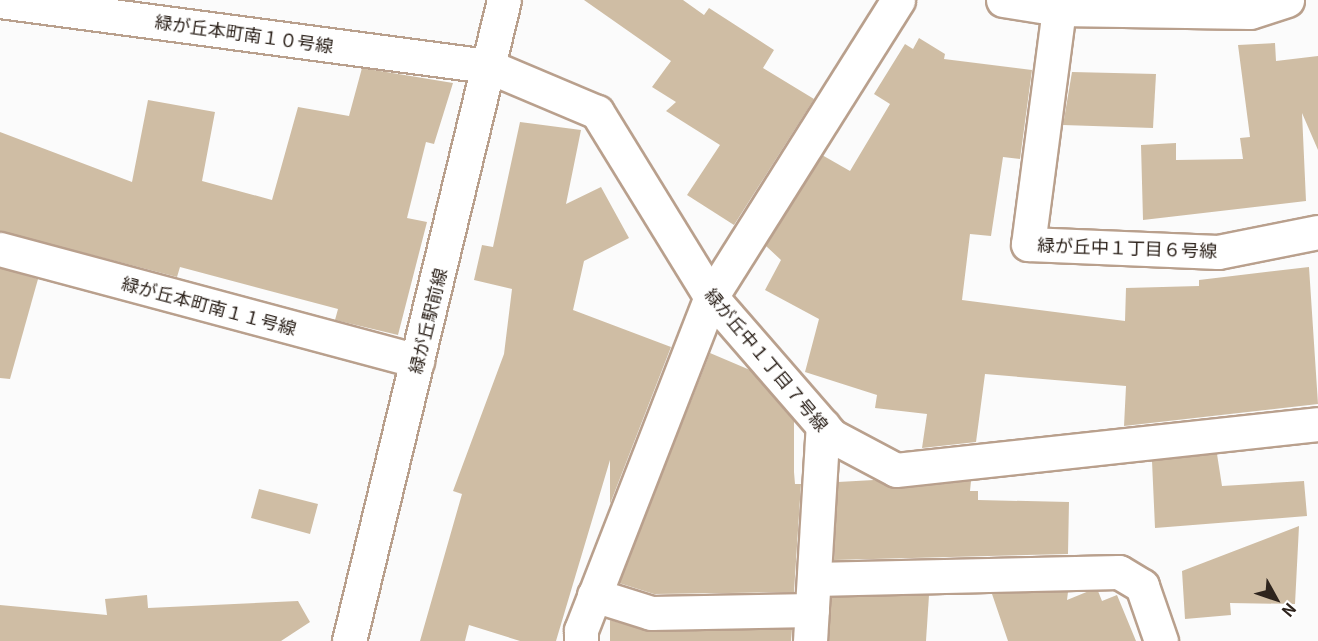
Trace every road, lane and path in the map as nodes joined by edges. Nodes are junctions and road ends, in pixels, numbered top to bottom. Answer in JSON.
{"nodes":[{"id":1,"x":504,"y":0,"type":"edge"},
{"id":2,"x":898,"y":0,"type":"edge"},
{"id":3,"x":1003,"y":0,"type":"edge"},
{"id":4,"x":1287,"y":0,"type":"edge"},
{"id":5,"x":0,"y":1,"type":"edge"},
{"id":6,"x":1059,"y":9,"type":"junction"},
{"id":7,"x":488,"y":66,"type":"junction"},
{"id":8,"x":1318,"y":232,"type":"edge"},
{"id":9,"x":0,"y":249,"type":"edge"},
{"id":10,"x":711,"y":297,"type":"junction"},
{"id":11,"x":417,"y":361,"type":"junction"},
{"id":12,"x":1318,"y":424,"type":"edge"},
{"id":13,"x":823,"y":425,"type":"junction"},
{"id":14,"x":594,"y":595,"type":"junction"},
{"id":15,"x":812,"y":610,"type":"edge"},
{"id":16,"x":350,"y":641,"type":"edge"},
{"id":17,"x":581,"y":641,"type":"edge"},
{"id":18,"x":1161,"y":641,"type":"edge"}],
"edges":[{"from":1,"to":7,"type":"street","name":"緑が丘駅前線"},
{"from":2,"to":10,"type":"street"},
{"from":3,"to":6,"type":"street"},
{"from":4,"to":6,"type":"street"},
{"from":5,"to":7,"type":"street","name":"緑が丘本町南１０号線"},
{"from":6,"to":8,"type":"street","name":"緑が丘中１丁目６号線"},
{"from":7,"to":10,"type":"street","name":"緑が丘中１丁目７号線"},
{"from":7,"to":11,"type":"street","name":"緑が丘駅前線"},
{"from":9,"to":11,"type":"street","name":"緑が丘本町南１１号線"},
{"from":10,"to":13,"type":"street","name":"緑が丘中１丁目７号線"},
{"from":10,"to":14,"type":"street"},
{"from":11,"to":16,"type":"street","name":"緑が丘駅前線"},
{"from":12,"to":13,"type":"street","name":"緑が丘中１丁目７号線"},
{"from":13,"to":15,"type":"street"},
{"from":14,"to":15,"type":"street"},
{"from":14,"to":17,"type":"street"},
{"from":15,"to":18,"type":"street"}]}
